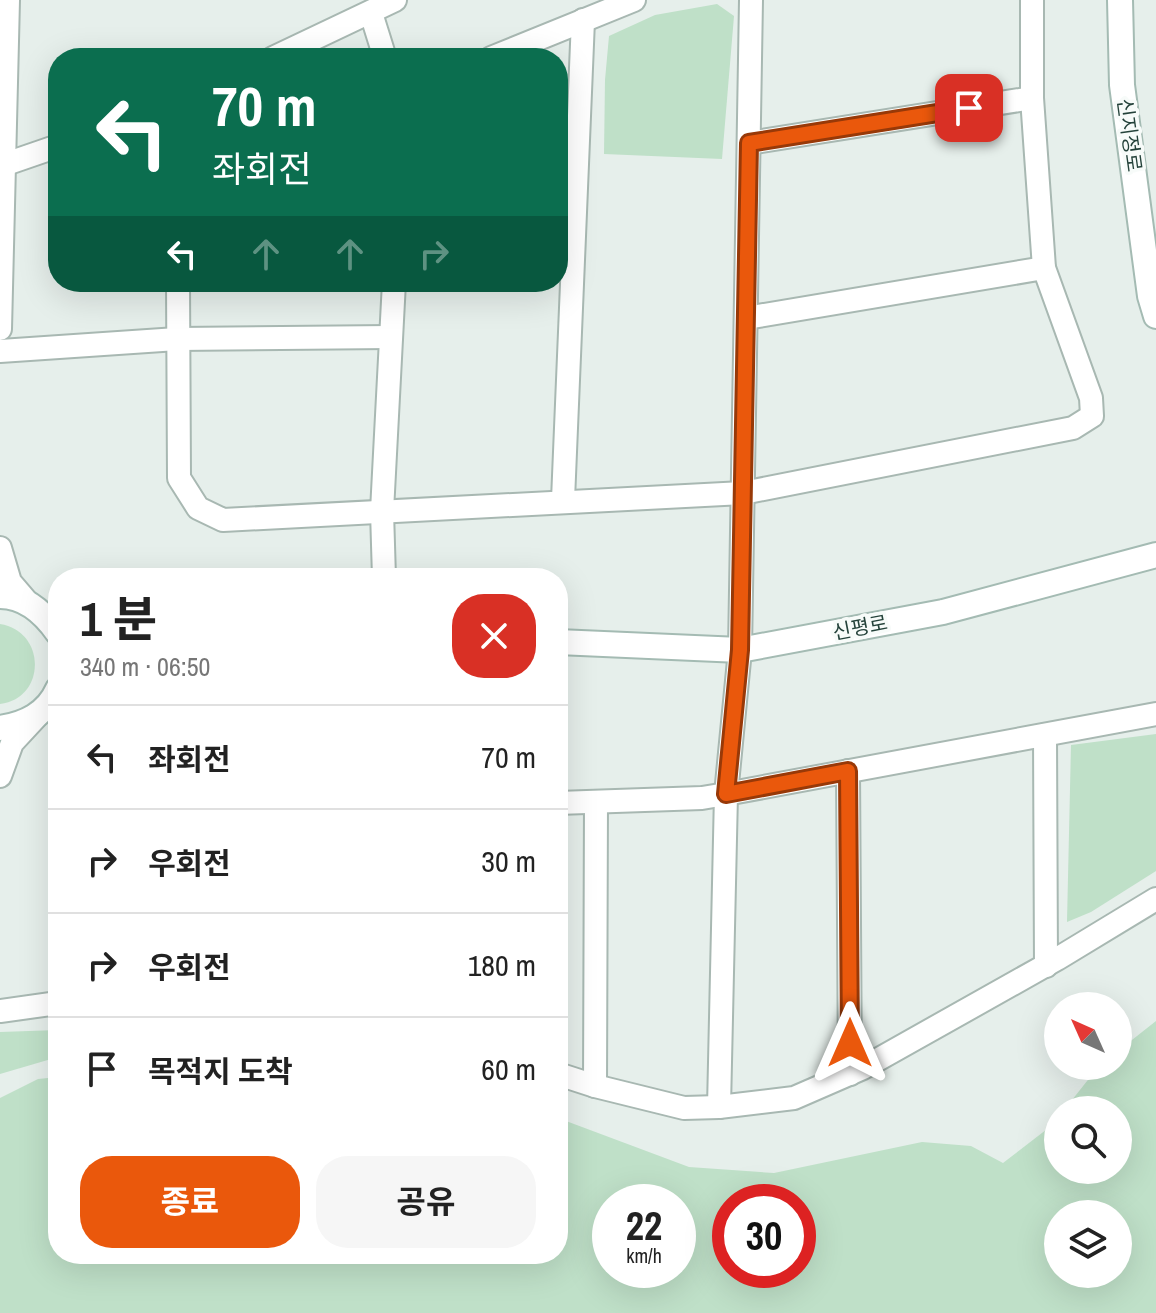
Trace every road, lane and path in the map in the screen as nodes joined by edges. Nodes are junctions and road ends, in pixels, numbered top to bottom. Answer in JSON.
{"nodes":[{"id":1,"x":8,"y":0,"type":"edge"},
{"id":2,"x":395,"y":0,"type":"edge"},
{"id":3,"x":634,"y":0,"type":"edge"},
{"id":4,"x":751,"y":0,"type":"edge"},
{"id":5,"x":1032,"y":0,"type":"edge"},
{"id":6,"x":1120,"y":0,"type":"edge"},
{"id":7,"x":371,"y":13,"type":"junction"},
{"id":8,"x":583,"y":20,"type":"junction"},
{"id":9,"x":295,"y":48,"type":"edge"},
{"id":10,"x":382,"y":48,"type":"edge"},
{"id":11,"x":515,"y":48,"type":"edge"},
{"id":12,"x":1032,"y":98,"type":"junction"},
{"id":13,"x":749,"y":143,"type":"junction"},
{"id":14,"x":48,"y":150,"type":"edge"},
{"id":15,"x":3,"y":166,"type":"edge"},
{"id":16,"x":1044,"y":268,"type":"junction"},
{"id":17,"x":178,"y":292,"type":"edge"},
{"id":18,"x":393,"y":292,"type":"edge"},
{"id":19,"x":1156,"y":316,"type":"edge"},
{"id":20,"x":746,"y":318,"type":"junction"},
{"id":21,"x":0,"y":329,"type":"edge"},
{"id":22,"x":391,"y":337,"type":"junction"},
{"id":23,"x":177,"y":339,"type":"junction"},
{"id":24,"x":0,"y":351,"type":"edge"},
{"id":25,"x":743,"y":493,"type":"junction"},
{"id":26,"x":563,"y":500,"type":"junction"},
{"id":27,"x":382,"y":511,"type":"junction"},
{"id":28,"x":0,"y":548,"type":"edge"},
{"id":29,"x":1156,"y":555,"type":"edge"},
{"id":30,"x":384,"y":568,"type":"edge"},
{"id":31,"x":0,"y":596,"type":"edge"},
{"id":32,"x":28,"y":603,"type":"junction"},
{"id":33,"x":48,"y":619,"type":"edge"},
{"id":34,"x":568,"y":642,"type":"edge"},
{"id":35,"x":740,"y":650,"type":"junction"},
{"id":36,"x":48,"y":703,"type":"edge"},
{"id":37,"x":48,"y":704,"type":"edge"},
{"id":38,"x":1156,"y":714,"type":"edge"},
{"id":39,"x":0,"y":728,"type":"edge"},
{"id":40,"x":1045,"y":735,"type":"junction"},
{"id":41,"x":848,"y":771,"type":"junction"},
{"id":42,"x":0,"y":776,"type":"edge"},
{"id":43,"x":726,"y":794,"type":"junction"},
{"id":44,"x":596,"y":802,"type":"junction"},
{"id":45,"x":568,"y":803,"type":"edge"},
{"id":46,"x":1156,"y":899,"type":"edge"},
{"id":47,"x":1046,"y":966,"type":"junction"},
{"id":48,"x":48,"y":1004,"type":"edge"},
{"id":49,"x":0,"y":1011,"type":"edge"},
{"id":50,"x":850,"y":1074,"type":"junction"},
{"id":51,"x":568,"y":1077,"type":"edge"},
{"id":52,"x":595,"y":1086,"type":"junction"},
{"id":53,"x":719,"y":1107,"type":"junction"}],
"edges":[{"from":1,"to":15,"type":"street"},
{"from":2,"to":7,"type":"street"},
{"from":3,"to":8,"type":"street"},
{"from":4,"to":13,"type":"street"},
{"from":5,"to":12,"type":"street"},
{"from":6,"to":19,"type":"street","name":"신지정로"},
{"from":7,"to":9,"type":"street"},
{"from":7,"to":10,"type":"street"},
{"from":8,"to":11,"type":"street"},
{"from":8,"to":26,"type":"street"},
{"from":12,"to":13,"type":"street"},
{"from":12,"to":16,"type":"street"},
{"from":13,"to":20,"type":"street"},
{"from":14,"to":15,"type":"street"},
{"from":15,"to":21,"type":"street"},
{"from":16,"to":20,"type":"street"},
{"from":16,"to":25,"type":"street"},
{"from":17,"to":23,"type":"street"},
{"from":18,"to":22,"type":"street"},
{"from":20,"to":25,"type":"street"},
{"from":22,"to":23,"type":"street"},
{"from":22,"to":27,"type":"street"},
{"from":23,"to":24,"type":"street"},
{"from":23,"to":27,"type":"street"},
{"from":25,"to":26,"type":"street"},
{"from":25,"to":35,"type":"street"},
{"from":26,"to":27,"type":"street"},
{"from":27,"to":30,"type":"street"},
{"from":28,"to":32,"type":"street"},
{"from":29,"to":35,"type":"street","name":"신평로"},
{"from":31,"to":32,"type":"street"},
{"from":32,"to":33,"type":"street"},
{"from":34,"to":35,"type":"street","name":"신평로"},
{"from":35,"to":43,"type":"street"},
{"from":36,"to":39,"type":"street"},
{"from":37,"to":42,"type":"street"},
{"from":38,"to":40,"type":"street"},
{"from":40,"to":41,"type":"street"},
{"from":40,"to":47,"type":"street"},
{"from":41,"to":43,"type":"street"},
{"from":41,"to":50,"type":"street"},
{"from":43,"to":44,"type":"street"},
{"from":43,"to":53,"type":"street"},
{"from":44,"to":45,"type":"street"},
{"from":44,"to":52,"type":"street"},
{"from":46,"to":47,"type":"street"},
{"from":47,"to":50,"type":"street"},
{"from":48,"to":49,"type":"street"},
{"from":50,"to":53,"type":"street"},
{"from":51,"to":52,"type":"street"},
{"from":52,"to":53,"type":"street"}]}
